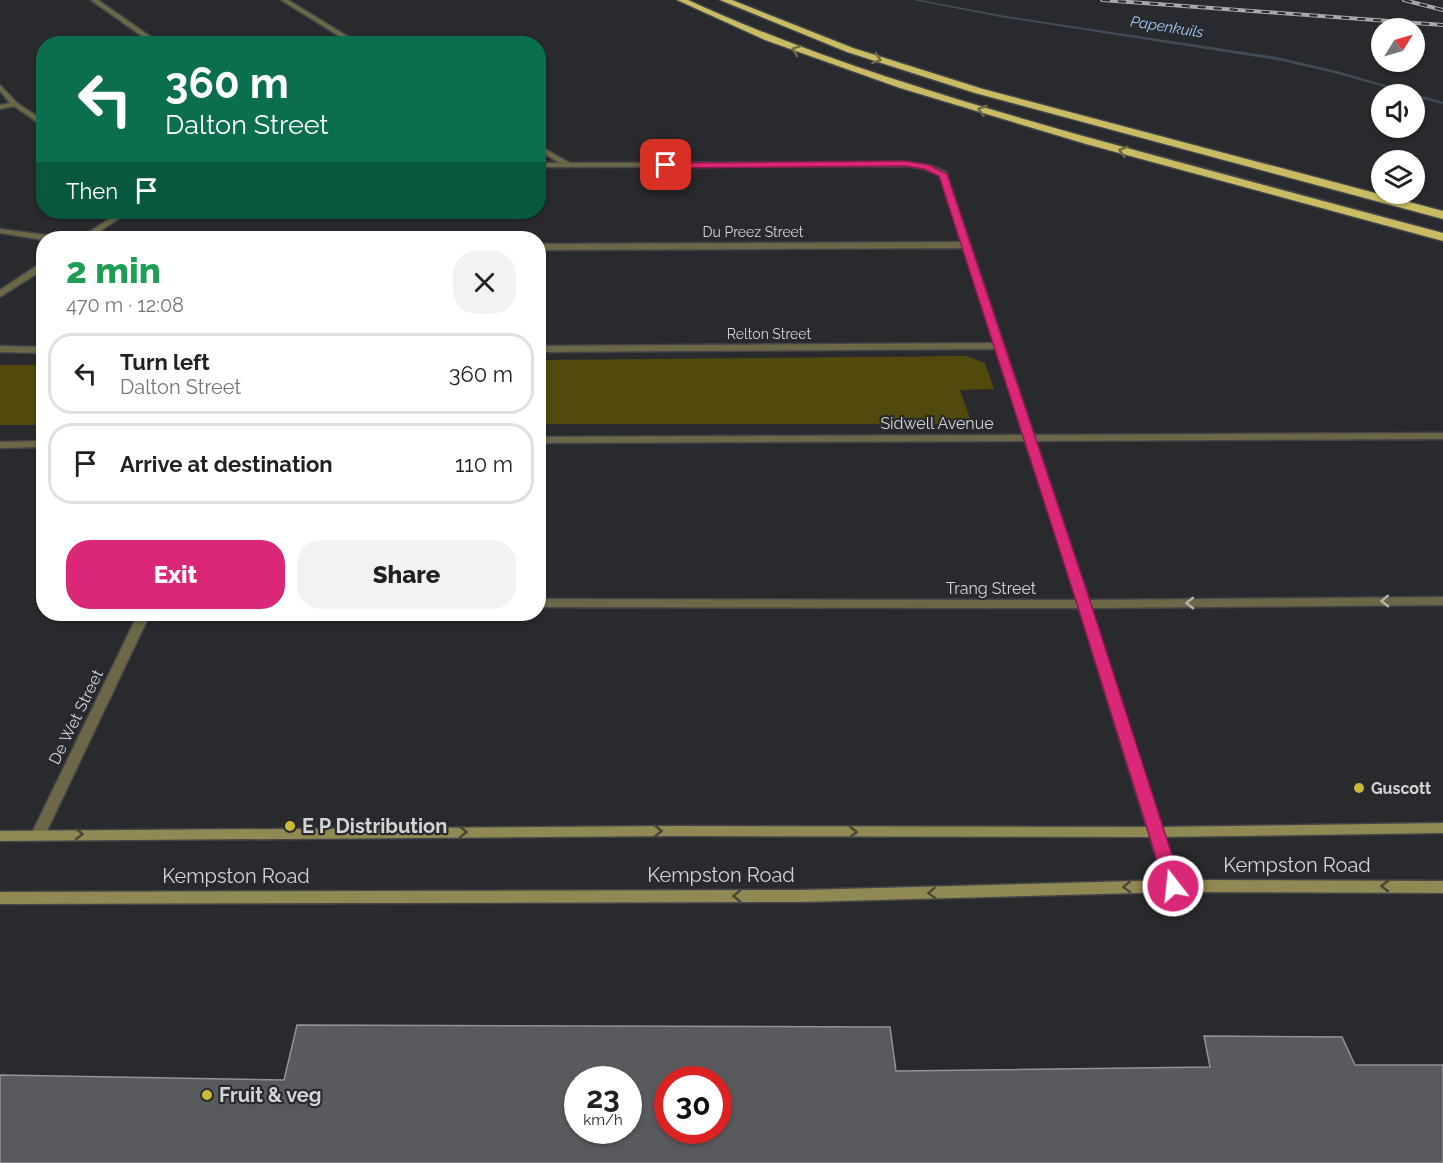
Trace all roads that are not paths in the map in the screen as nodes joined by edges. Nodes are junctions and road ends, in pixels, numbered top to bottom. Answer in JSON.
{"nodes":[{"id":1,"x":94,"y":0,"type":"edge"},
{"id":2,"x":284,"y":0,"type":"edge"},
{"id":3,"x":681,"y":0,"type":"edge"},
{"id":4,"x":724,"y":0,"type":"edge"},
{"id":5,"x":146,"y":36,"type":"edge"},
{"id":6,"x":337,"y":36,"type":"edge"},
{"id":7,"x":0,"y":87,"type":"edge"},
{"id":8,"x":15,"y":104,"type":"junction"},
{"id":9,"x":0,"y":107,"type":"edge"},
{"id":10,"x":36,"y":119,"type":"edge"},
{"id":11,"x":1129,"y":132,"type":"junction"},
{"id":12,"x":546,"y":152,"type":"edge"},
{"id":13,"x":1150,"y":158,"type":"junction"},
{"id":14,"x":546,"y":165,"type":"edge"},
{"id":15,"x":569,"y":165,"type":"junction"},
{"id":16,"x":1371,"y":187,"type":"edge"},
{"id":17,"x":1425,"y":199,"type":"edge"},
{"id":18,"x":1443,"y":203,"type":"edge"},
{"id":19,"x":1443,"y":215,"type":"edge"},
{"id":20,"x":114,"y":219,"type":"edge"},
{"id":21,"x":0,"y":231,"type":"edge"},
{"id":22,"x":95,"y":231,"type":"edge"},
{"id":23,"x":36,"y":236,"type":"edge"},
{"id":24,"x":1443,"y":237,"type":"edge"},
{"id":25,"x":1443,"y":243,"type":"edge"},
{"id":26,"x":967,"y":245,"type":"junction"},
{"id":27,"x":546,"y":247,"type":"edge"},
{"id":28,"x":36,"y":270,"type":"edge"},
{"id":29,"x":0,"y":294,"type":"edge"},
{"id":30,"x":1000,"y":346,"type":"junction"},
{"id":31,"x":0,"y":349,"type":"edge"},
{"id":32,"x":546,"y":349,"type":"edge"},
{"id":33,"x":36,"y":350,"type":"edge"},
{"id":34,"x":1443,"y":436,"type":"edge"},
{"id":35,"x":1030,"y":438,"type":"junction"},
{"id":36,"x":546,"y":440,"type":"edge"},
{"id":37,"x":36,"y":444,"type":"edge"},
{"id":38,"x":0,"y":445,"type":"edge"},
{"id":39,"x":1443,"y":601,"type":"edge"},
{"id":40,"x":546,"y":603,"type":"edge"},
{"id":41,"x":1084,"y":604,"type":"junction"},
{"id":42,"x":141,"y":621,"type":"edge"},
{"id":43,"x":1443,"y":828,"type":"edge"},
{"id":44,"x":1158,"y":832,"type":"junction"},
{"id":45,"x":38,"y":835,"type":"junction"},
{"id":46,"x":0,"y":836,"type":"edge"},
{"id":47,"x":1173,"y":886,"type":"junction"},
{"id":48,"x":1443,"y":886,"type":"edge"},
{"id":49,"x":0,"y":898,"type":"edge"}],
"edges":[{"from":1,"to":5,"type":"street"},
{"from":2,"to":6,"type":"street"},
{"from":13,"to":3,"type":"highway","one_way":true},
{"from":4,"to":11,"type":"highway","one_way":true},
{"from":7,"to":8,"type":"street"},
{"from":8,"to":9,"type":"street"},
{"from":8,"to":10,"type":"street"},
{"from":11,"to":16,"type":"highway"},
{"from":11,"to":19,"type":"highway"},
{"from":12,"to":15,"type":"street"},
{"from":13,"to":24,"type":"highway"},
{"from":13,"to":25,"type":"highway"},
{"from":14,"to":15,"type":"street"},
{"from":15,"to":26,"type":"street"},
{"from":17,"to":18,"type":"highway"},
{"from":20,"to":22,"type":"street"},
{"from":21,"to":23,"type":"street"},
{"from":26,"to":27,"type":"street","name":"Du Preez Street"},
{"from":26,"to":30,"type":"street"},
{"from":28,"to":29,"type":"street"},
{"from":30,"to":32,"type":"street","name":"Relton Street"},
{"from":30,"to":35,"type":"street"},
{"from":31,"to":33,"type":"street"},
{"from":34,"to":35,"type":"street","name":"Sidwell Avenue"},
{"from":35,"to":36,"type":"street","name":"Sidwell Avenue"},
{"from":35,"to":41,"type":"street"},
{"from":37,"to":38,"type":"street"},
{"from":39,"to":41,"type":"street","name":"Trang Street","one_way":true},
{"from":40,"to":41,"type":"street","name":"Trang Street"},
{"from":41,"to":44,"type":"street"},
{"from":42,"to":45,"type":"street","name":"De Wet Street"},
{"from":43,"to":44,"type":"main road","name":"Kempston Road"},
{"from":45,"to":44,"type":"main road","name":"Kempston Road","one_way":true},
{"from":44,"to":47,"type":"street"},
{"from":45,"to":46,"type":"main road","name":"Kempston Road"},
{"from":48,"to":47,"type":"main road","name":"Kempston Road","one_way":true},
{"from":47,"to":49,"type":"main road","name":"Kempston Road","one_way":true}]}
